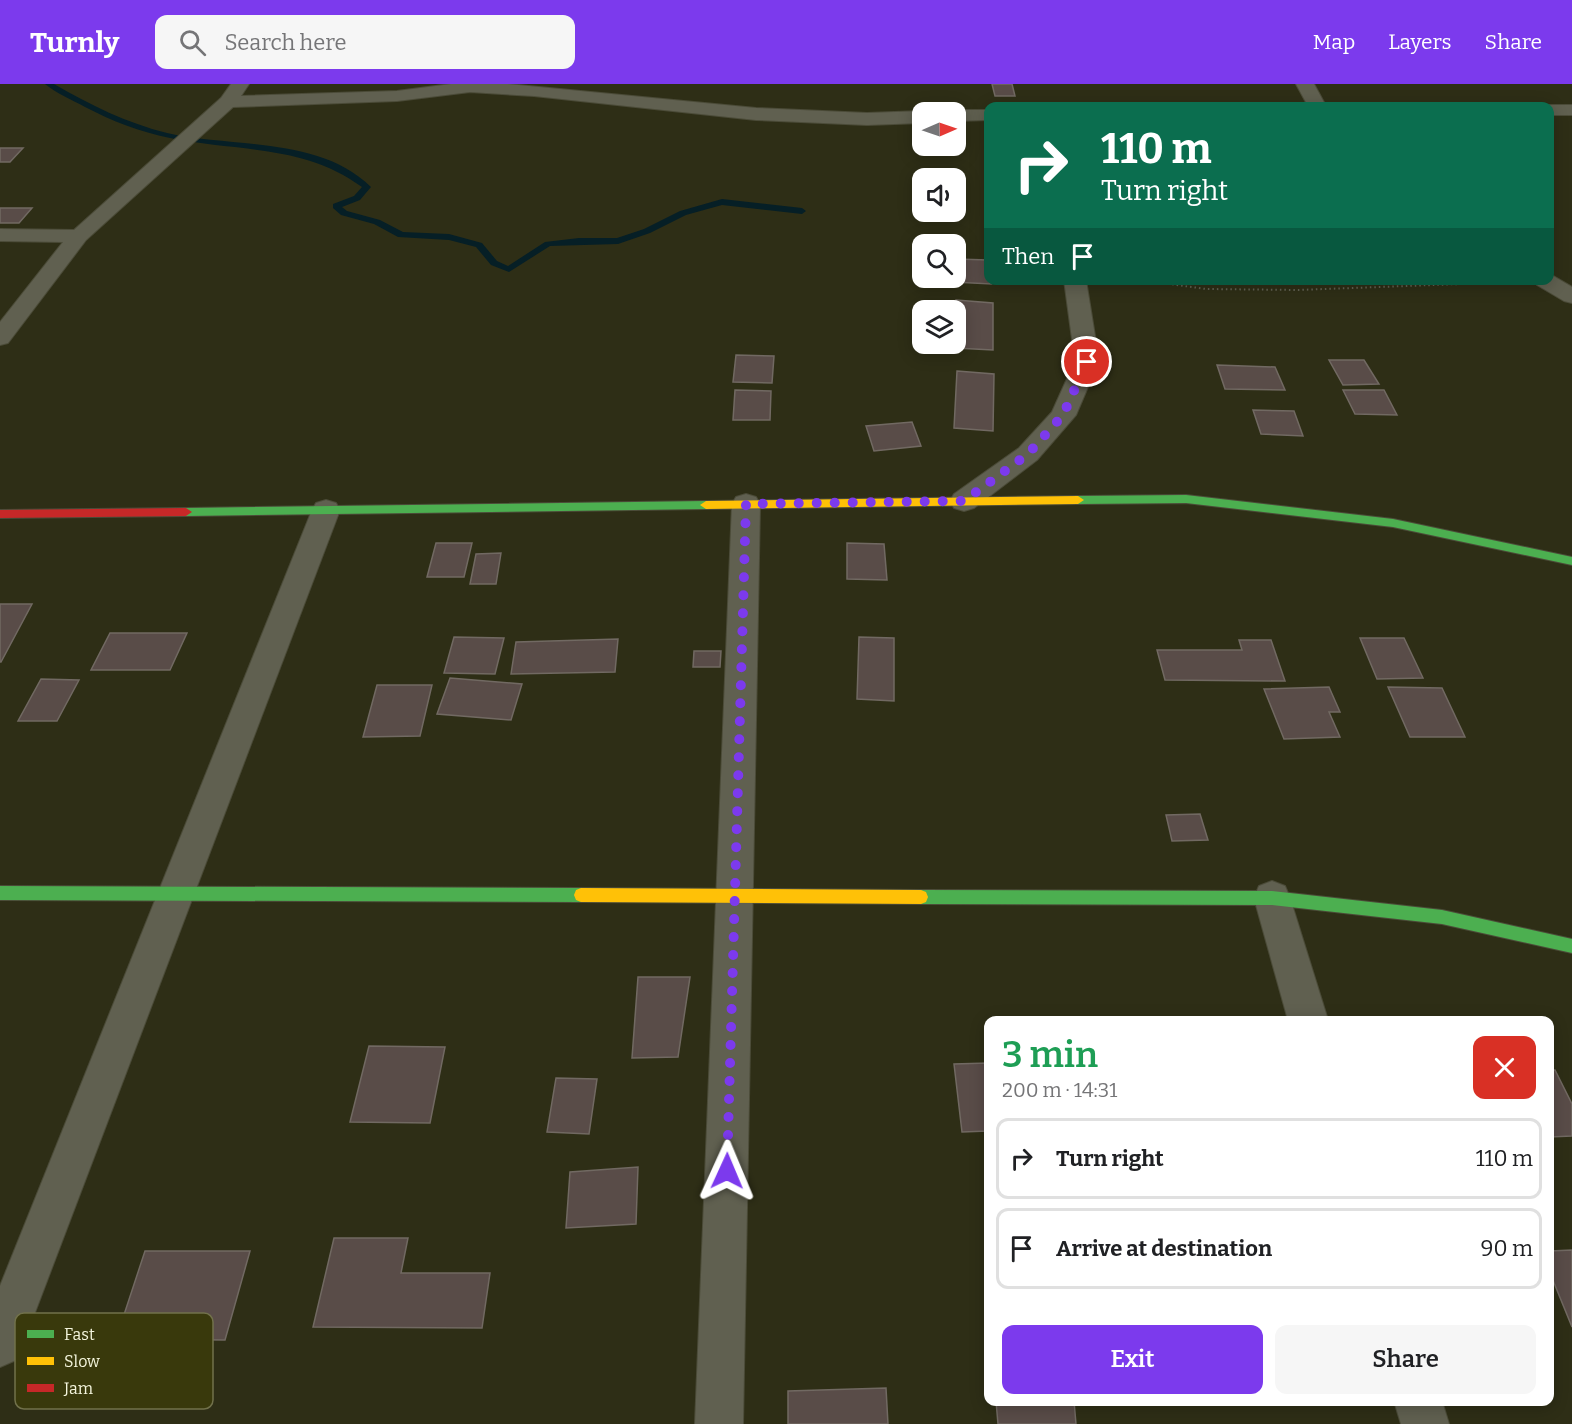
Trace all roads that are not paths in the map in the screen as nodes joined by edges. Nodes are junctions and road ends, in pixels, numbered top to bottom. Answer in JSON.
{"nodes":[{"id":1,"x":240,"y":84,"type":"edge"},
{"id":2,"x":1305,"y":84,"type":"edge"},
{"id":3,"x":228,"y":102,"type":"junction"},
{"id":4,"x":1315,"y":102,"type":"edge"},
{"id":5,"x":1554,"y":110,"type":"edge"},
{"id":6,"x":1572,"y":110,"type":"edge"},
{"id":7,"x":984,"y":115,"type":"edge"},
{"id":8,"x":966,"y":116,"type":"edge"},
{"id":9,"x":912,"y":117,"type":"edge"},
{"id":10,"x":0,"y":235,"type":"edge"},
{"id":11,"x":79,"y":236,"type":"junction"},
{"id":12,"x":1076,"y":285,"type":"edge"},
{"id":13,"x":1552,"y":285,"type":"edge"},
{"id":14,"x":1572,"y":296,"type":"edge"},
{"id":15,"x":0,"y":338,"type":"edge"},
{"id":16,"x":964,"y":501,"type":"junction"},
{"id":17,"x":746,"y":504,"type":"junction"},
{"id":18,"x":326,"y":510,"type":"junction"},
{"id":19,"x":0,"y":514,"type":"edge"},
{"id":20,"x":1572,"y":561,"type":"edge"},
{"id":21,"x":0,"y":892,"type":"edge"},
{"id":22,"x":176,"y":893,"type":"junction"},
{"id":23,"x":734,"y":896,"type":"junction"},
{"id":24,"x":1272,"y":898,"type":"junction"},
{"id":25,"x":1572,"y":946,"type":"edge"},
{"id":26,"x":1307,"y":1016,"type":"edge"},
{"id":27,"x":0,"y":1344,"type":"edge"},
{"id":28,"x":1420,"y":1406,"type":"edge"},
{"id":29,"x":719,"y":1424,"type":"edge"},
{"id":30,"x":1425,"y":1424,"type":"edge"}],
"edges":[{"from":1,"to":3,"type":"street"},
{"from":2,"to":4,"type":"street"},
{"from":3,"to":9,"type":"street"},
{"from":3,"to":11,"type":"street"},
{"from":5,"to":6,"type":"street"},
{"from":7,"to":8,"type":"street"},
{"from":10,"to":11,"type":"street"},
{"from":11,"to":15,"type":"street"},
{"from":12,"to":16,"type":"street"},
{"from":13,"to":14,"type":"street"},
{"from":16,"to":17,"type":"street"},
{"from":16,"to":20,"type":"street"},
{"from":17,"to":18,"type":"street"},
{"from":17,"to":23,"type":"street"},
{"from":18,"to":19,"type":"street"},
{"from":18,"to":22,"type":"street"},
{"from":21,"to":22,"type":"street"},
{"from":22,"to":23,"type":"street"},
{"from":22,"to":27,"type":"street"},
{"from":23,"to":24,"type":"street"},
{"from":23,"to":29,"type":"street"},
{"from":24,"to":25,"type":"street"},
{"from":24,"to":26,"type":"street"},
{"from":28,"to":30,"type":"street"}]}
